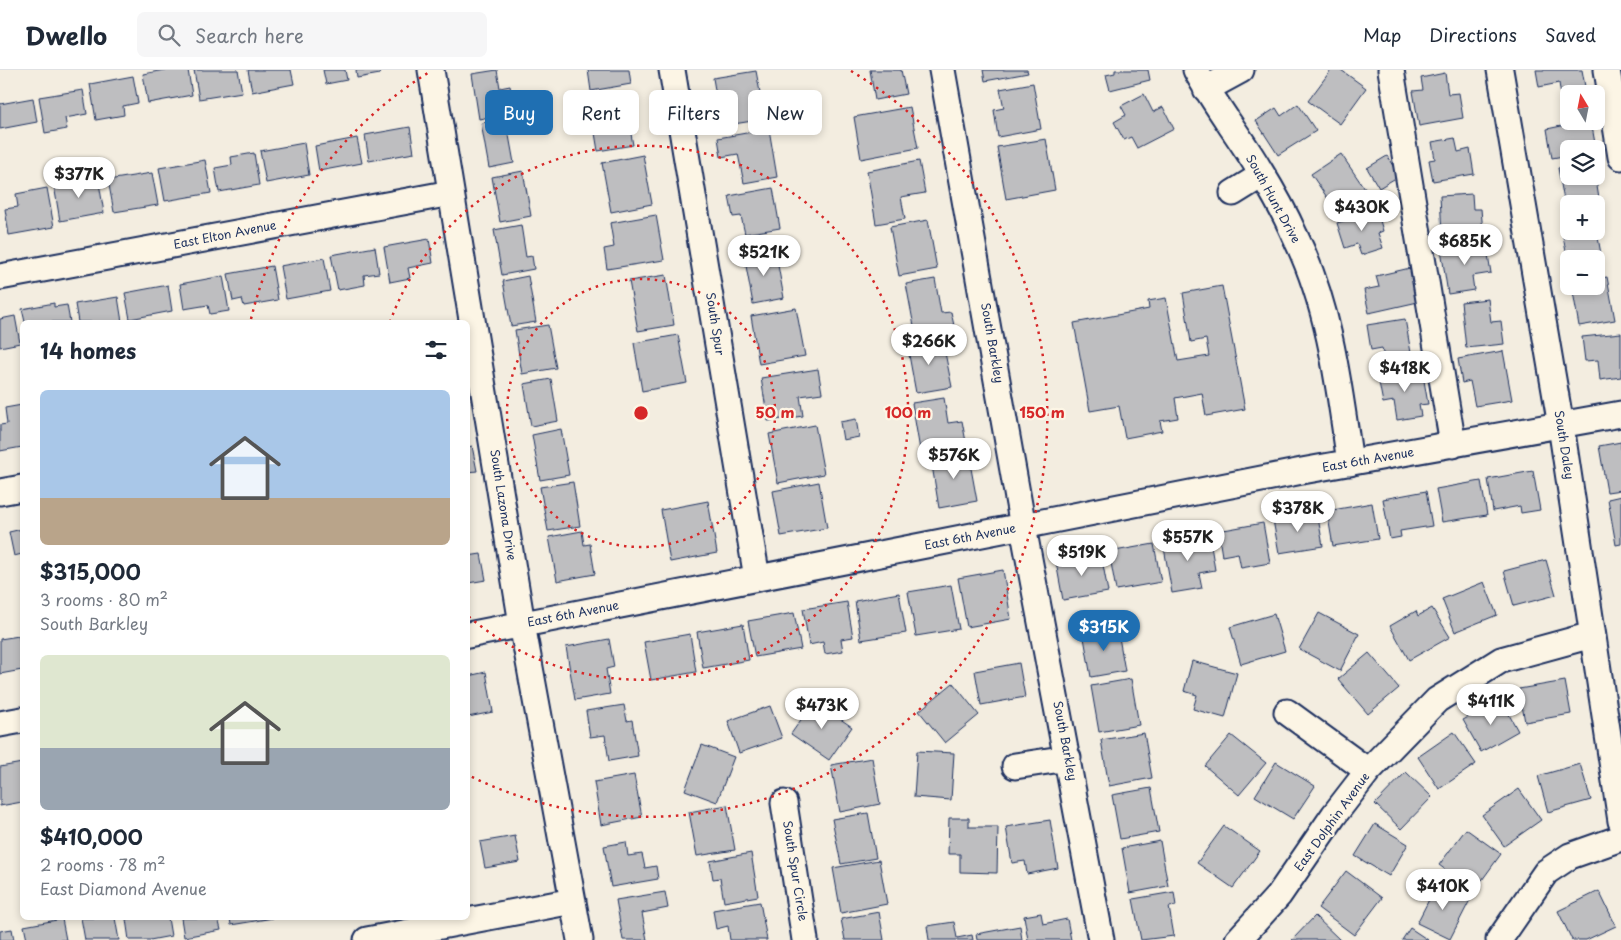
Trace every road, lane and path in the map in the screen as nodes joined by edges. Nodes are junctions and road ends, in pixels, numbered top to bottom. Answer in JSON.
{"nodes":[{"id":1,"x":431,"y":70,"type":"edge"},
{"id":2,"x":672,"y":70,"type":"edge"},
{"id":3,"x":942,"y":70,"type":"edge"},
{"id":4,"x":1241,"y":70,"type":"edge"},
{"id":5,"x":1391,"y":70,"type":"edge"},
{"id":6,"x":1500,"y":70,"type":"edge"},
{"id":7,"x":1607,"y":70,"type":"edge"},
{"id":8,"x":1201,"y":80,"type":"edge"},
{"id":9,"x":1621,"y":157,"type":"edge"},
{"id":10,"x":1262,"y":174,"type":"junction"},
{"id":11,"x":451,"y":193,"type":"junction"},
{"id":12,"x":1233,"y":193,"type":"dead end"},
{"id":13,"x":0,"y":277,"type":"edge"},
{"id":14,"x":466,"y":320,"type":"edge"},
{"id":15,"x":470,"y":353,"type":"edge"},
{"id":16,"x":476,"y":403,"type":"edge"},
{"id":17,"x":1621,"y":414,"type":"edge"},
{"id":18,"x":1561,"y":426,"type":"junction"},
{"id":19,"x":1453,"y":445,"type":"junction"},
{"id":20,"x":1350,"y":463,"type":"junction"},
{"id":21,"x":20,"y":488,"type":"edge"},
{"id":22,"x":0,"y":492,"type":"edge"},
{"id":23,"x":1023,"y":527,"type":"junction"},
{"id":24,"x":757,"y":578,"type":"junction"},
{"id":25,"x":522,"y":624,"type":"junction"},
{"id":26,"x":1592,"y":634,"type":"junction"},
{"id":27,"x":470,"y":635,"type":"edge"},
{"id":28,"x":1287,"y":712,"type":"dead end"},
{"id":29,"x":20,"y":720,"type":"edge"},
{"id":30,"x":0,"y":724,"type":"edge"},
{"id":31,"x":1068,"y":758,"type":"junction"},
{"id":32,"x":1015,"y":766,"type":"dead end"},
{"id":33,"x":1368,"y":771,"type":"junction"},
{"id":34,"x":784,"y":803,"type":"dead end"},
{"id":35,"x":1621,"y":821,"type":"edge"},
{"id":36,"x":1621,"y":838,"type":"edge"},
{"id":37,"x":573,"y":901,"type":"junction"},
{"id":38,"x":367,"y":940,"type":"edge"},
{"id":39,"x":580,"y":940,"type":"edge"},
{"id":40,"x":805,"y":940,"type":"edge"},
{"id":41,"x":1101,"y":940,"type":"edge"},
{"id":42,"x":1238,"y":940,"type":"edge"},
{"id":43,"x":1500,"y":940,"type":"edge"}],
"edges":[{"from":1,"to":11,"type":"street","name":"South Lazona Drive"},
{"from":2,"to":24,"type":"street","name":"South Spur"},
{"from":3,"to":23,"type":"street","name":"South Barkley"},
{"from":4,"to":8,"type":"street","name":"South Hunt Drive"},
{"from":5,"to":19,"type":"street"},
{"from":6,"to":18,"type":"street","name":"South Daley"},
{"from":7,"to":9,"type":"street"},
{"from":8,"to":10,"type":"street","name":"South Hunt Drive"},
{"from":10,"to":12,"type":"street"},
{"from":10,"to":20,"type":"street","name":"South Hunt Drive"},
{"from":11,"to":13,"type":"street","name":"East Elton Avenue"},
{"from":11,"to":14,"type":"street","name":"South Lazona Drive"},
{"from":15,"to":16,"type":"street","name":"South Lazona Drive"},
{"from":16,"to":25,"type":"street","name":"South Lazona Drive"},
{"from":17,"to":18,"type":"street","name":"East 6th Avenue"},
{"from":18,"to":19,"type":"street","name":"East 6th Avenue"},
{"from":18,"to":26,"type":"street","name":"South Daley"},
{"from":19,"to":20,"type":"street","name":"East 6th Avenue"},
{"from":20,"to":23,"type":"street","name":"East 6th Avenue"},
{"from":21,"to":22,"type":"street"},
{"from":23,"to":24,"type":"street","name":"East 6th Avenue"},
{"from":23,"to":31,"type":"street","name":"South Barkley"},
{"from":24,"to":25,"type":"street","name":"East 6th Avenue"},
{"from":25,"to":27,"type":"street","name":"East 6th Avenue"},
{"from":25,"to":37,"type":"street","name":"South Lazona Drive"},
{"from":26,"to":33,"type":"street","name":"East Dolphin Avenue"},
{"from":26,"to":35,"type":"street","name":"South Daley"},
{"from":28,"to":33,"type":"street"},
{"from":29,"to":30,"type":"street"},
{"from":31,"to":32,"type":"street"},
{"from":31,"to":41,"type":"street","name":"South Barkley"},
{"from":33,"to":42,"type":"street","name":"East Dolphin Avenue"},
{"from":34,"to":40,"type":"street","name":"South Spur Circle"},
{"from":36,"to":43,"type":"street"},
{"from":37,"to":38,"type":"street"},
{"from":37,"to":39,"type":"street","name":"South Lazona Drive"}]}
